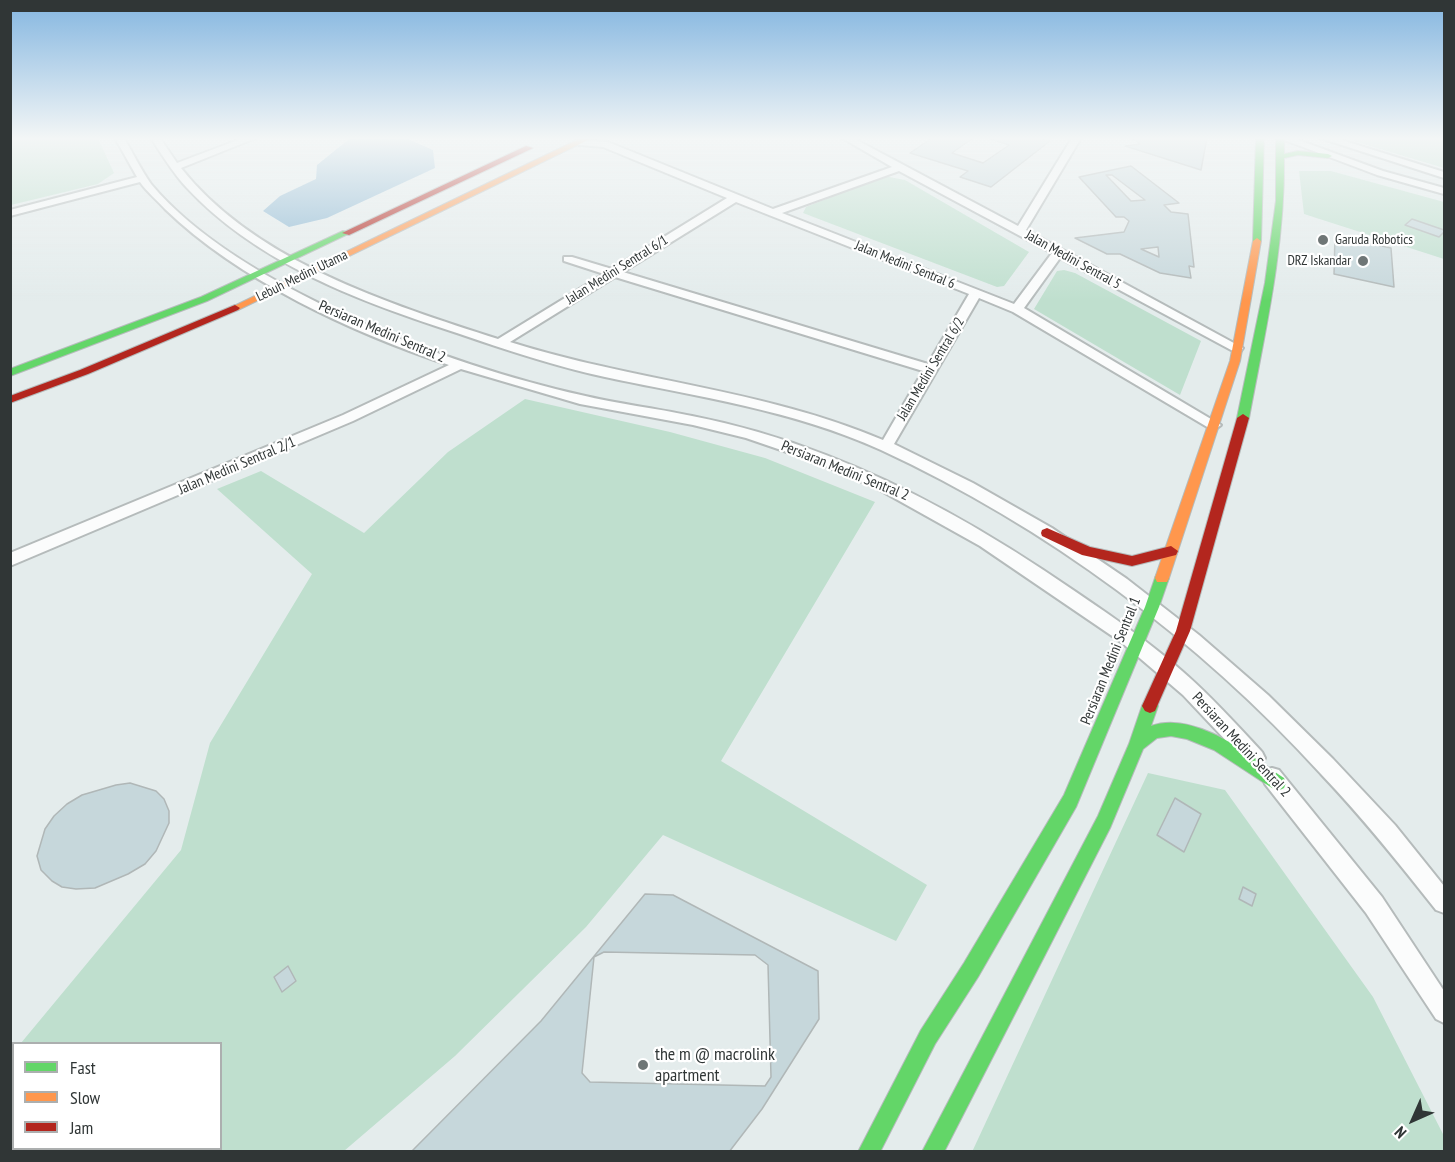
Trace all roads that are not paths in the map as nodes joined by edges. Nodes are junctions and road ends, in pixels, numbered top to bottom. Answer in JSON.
{"nodes":[{"id":1,"x":90,"y":192,"type":"edge"},
{"id":2,"x":153,"y":192,"type":"edge"},
{"id":3,"x":198,"y":192,"type":"edge"},
{"id":4,"x":434,"y":192,"type":"edge"},
{"id":5,"x":475,"y":192,"type":"edge"},
{"id":6,"x":721,"y":192,"type":"edge"},
{"id":7,"x":829,"y":192,"type":"edge"},
{"id":8,"x":948,"y":192,"type":"edge"},
{"id":9,"x":1044,"y":192,"type":"edge"},
{"id":10,"x":1260,"y":192,"type":"edge"},
{"id":11,"x":1280,"y":192,"type":"edge"},
{"id":12,"x":735,"y":198,"type":"junction"},
{"id":13,"x":10,"y":213,"type":"edge"},
{"id":14,"x":772,"y":213,"type":"junction"},
{"id":15,"x":1020,"y":232,"type":"junction"},
{"id":16,"x":1058,"y":253,"type":"junction"},
{"id":17,"x":290,"y":259,"type":"junction"},
{"id":18,"x":568,"y":259,"type":"dead end"},
{"id":19,"x":312,"y":270,"type":"junction"},
{"id":20,"x":258,"y":273,"type":"junction"},
{"id":21,"x":610,"y":273,"type":"junction"},
{"id":22,"x":279,"y":286,"type":"junction"},
{"id":23,"x":976,"y":293,"type":"junction"},
{"id":24,"x":1017,"y":309,"type":"junction"},
{"id":25,"x":500,"y":344,"type":"junction"},
{"id":26,"x":1237,"y":348,"type":"junction"},
{"id":27,"x":460,"y":365,"type":"junction"},
{"id":28,"x":930,"y":369,"type":"junction"},
{"id":29,"x":10,"y":373,"type":"edge"},
{"id":30,"x":10,"y":400,"type":"edge"},
{"id":31,"x":1214,"y":425,"type":"junction"},
{"id":32,"x":886,"y":446,"type":"junction"},
{"id":33,"x":1047,"y":533,"type":"junction"},
{"id":34,"x":1171,"y":551,"type":"junction"},
{"id":35,"x":10,"y":560,"type":"edge"},
{"id":36,"x":1152,"y":607,"type":"junction"},
{"id":37,"x":1183,"y":631,"type":"junction"},
{"id":38,"x":1135,"y":644,"type":"junction"},
{"id":39,"x":1166,"y":668,"type":"junction"},
{"id":40,"x":1137,"y":744,"type":"junction"},
{"id":41,"x":1278,"y":783,"type":"junction"},
{"id":42,"x":1444,"y":902,"type":"edge"},
{"id":43,"x":1444,"y":1011,"type":"edge"},
{"id":44,"x":868,"y":1152,"type":"edge"},
{"id":45,"x":932,"y":1152,"type":"edge"}],
"edges":[{"from":1,"to":13,"type":"street"},
{"from":2,"to":20,"type":"street","name":"Persiaran Medini Sentral 2"},
{"from":3,"to":17,"type":"street","name":"Persiaran Medini Sentral 2"},
{"from":4,"to":17,"type":"street","name":"Lebuh Medini Utama"},
{"from":5,"to":19,"type":"street","name":"Lebuh Medini Utama"},
{"from":6,"to":12,"type":"street","name":"Jalan Medini Sentral 6"},
{"from":7,"to":14,"type":"street"},
{"from":8,"to":15,"type":"street","name":"Jalan Medini Sentral 5"},
{"from":9,"to":15,"type":"street"},
{"from":10,"to":26,"type":"street","name":"Persiaran Medini Sentral 1"},
{"from":11,"to":37,"type":"street"},
{"from":12,"to":14,"type":"street","name":"Jalan Medini Sentral 6"},
{"from":12,"to":21,"type":"street","name":"Jalan Medini Sentral 6/1"},
{"from":14,"to":23,"type":"street","name":"Jalan Medini Sentral 6"},
{"from":15,"to":16,"type":"street","name":"Jalan Medini Sentral 5"},
{"from":16,"to":24,"type":"street"},
{"from":16,"to":26,"type":"street","name":"Jalan Medini Sentral 5"},
{"from":17,"to":19,"type":"street","name":"Persiaran Medini Sentral 2"},
{"from":17,"to":20,"type":"street","name":"Lebuh Medini Utama"},
{"from":18,"to":21,"type":"street"},
{"from":19,"to":22,"type":"street","name":"Lebuh Medini Utama"},
{"from":19,"to":25,"type":"street","name":"Persiaran Medini Sentral 2"},
{"from":20,"to":22,"type":"street","name":"Persiaran Medini Sentral 2"},
{"from":20,"to":29,"type":"street","name":"Lebuh Medini Utama"},
{"from":21,"to":25,"type":"street","name":"Jalan Medini Sentral 6/1"},
{"from":21,"to":28,"type":"street"},
{"from":22,"to":27,"type":"street","name":"Persiaran Medini Sentral 2"},
{"from":22,"to":30,"type":"street","name":"Lebuh Medini Utama"},
{"from":23,"to":24,"type":"street","name":"Jalan Medini Sentral 6"},
{"from":23,"to":28,"type":"street","name":"Jalan Medini Sentral 6/2"},
{"from":24,"to":31,"type":"street","name":"Jalan Medini Sentral 6"},
{"from":25,"to":32,"type":"street","name":"Persiaran Medini Sentral 2"},
{"from":26,"to":31,"type":"street","name":"Persiaran Medini Sentral 1"},
{"from":27,"to":35,"type":"street","name":"Jalan Medini Sentral 2/1"},
{"from":27,"to":38,"type":"street","name":"Persiaran Medini Sentral 2"},
{"from":28,"to":32,"type":"street","name":"Jalan Medini Sentral 6/2"},
{"from":31,"to":34,"type":"street","name":"Persiaran Medini Sentral 1"},
{"from":32,"to":33,"type":"street","name":"Persiaran Medini Sentral 2"},
{"from":33,"to":34,"type":"street"},
{"from":33,"to":36,"type":"street","name":"Persiaran Medini Sentral 2"},
{"from":34,"to":36,"type":"street","name":"Persiaran Medini Sentral 1"},
{"from":36,"to":37,"type":"street","name":"Persiaran Medini Sentral 2"},
{"from":36,"to":38,"type":"street","name":"Persiaran Medini Sentral 1"},
{"from":37,"to":39,"type":"street"},
{"from":37,"to":42,"type":"street","name":"Persiaran Medini Sentral 2"},
{"from":38,"to":39,"type":"street","name":"Persiaran Medini Sentral 2"},
{"from":38,"to":44,"type":"street","name":"Persiaran Medini Sentral 1"},
{"from":39,"to":40,"type":"street"},
{"from":39,"to":41,"type":"street","name":"Persiaran Medini Sentral 2"},
{"from":40,"to":41,"type":"street"},
{"from":40,"to":45,"type":"street"},
{"from":41,"to":43,"type":"street","name":"Persiaran Medini Sentral 2"}]}
